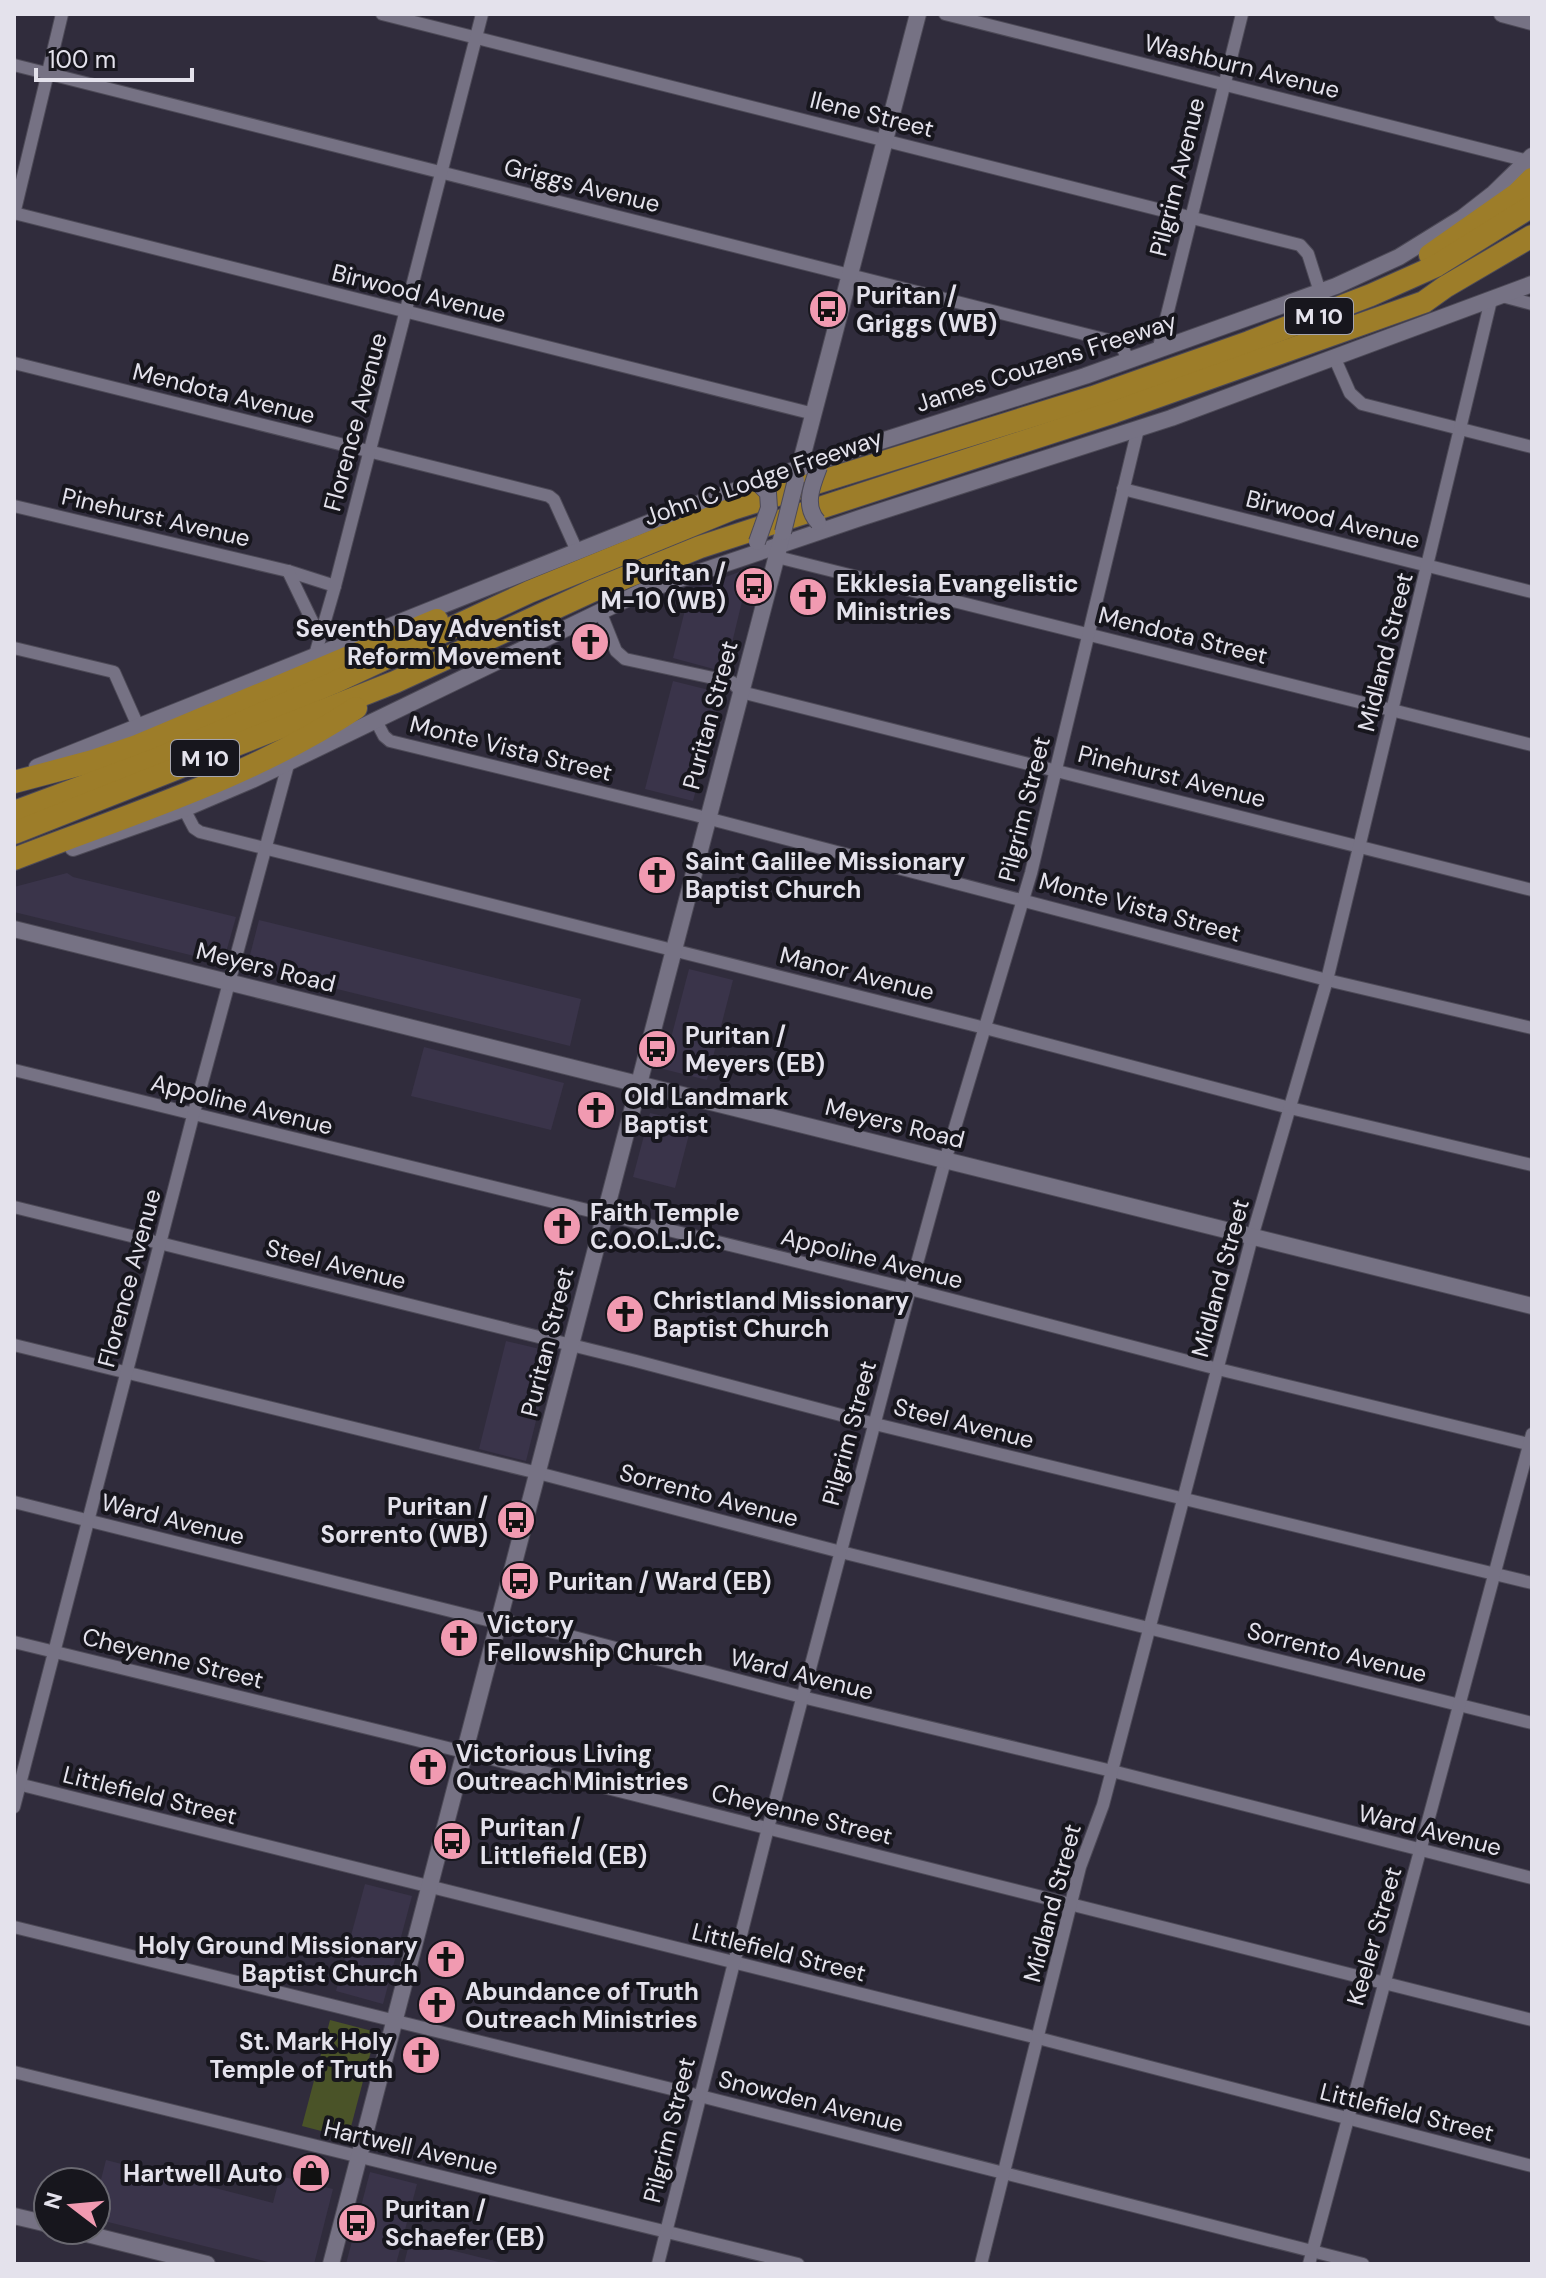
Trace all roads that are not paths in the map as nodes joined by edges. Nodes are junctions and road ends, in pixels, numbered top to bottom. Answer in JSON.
{"nodes":[{"id":1,"x":62,"y":14,"type":"edge"},
{"id":2,"x":382,"y":14,"type":"edge"},
{"id":3,"x":482,"y":14,"type":"edge"},
{"id":4,"x":918,"y":14,"type":"edge"},
{"id":5,"x":945,"y":14,"type":"edge"},
{"id":6,"x":1242,"y":14,"type":"edge"},
{"id":7,"x":1502,"y":14,"type":"edge"},
{"id":8,"x":1532,"y":22,"type":"edge"},
{"id":9,"x":476,"y":37,"type":"junction"},
{"id":10,"x":14,"y":65,"type":"edge"},
{"id":11,"x":48,"y":74,"type":"junction"},
{"id":12,"x":1222,"y":84,"type":"junction"},
{"id":13,"x":885,"y":140,"type":"junction"},
{"id":14,"x":1531,"y":165,"type":"edge"},
{"id":15,"x":442,"y":173,"type":"junction"},
{"id":16,"x":1532,"y":206,"type":"edge"},
{"id":17,"x":14,"y":214,"type":"edge"},
{"id":18,"x":1190,"y":218,"type":"junction"},
{"id":19,"x":1532,"y":236,"type":"edge"},
{"id":20,"x":1532,"y":255,"type":"edge"},
{"id":21,"x":850,"y":275,"type":"junction"},
{"id":22,"x":1412,"y":276,"type":"junction"},
{"id":23,"x":1532,"y":284,"type":"edge"},
{"id":24,"x":1320,"y":292,"type":"junction"},
{"id":25,"x":1497,"y":298,"type":"junction"},
{"id":26,"x":1424,"y":302,"type":"junction"},
{"id":27,"x":1532,"y":304,"type":"edge"},
{"id":28,"x":406,"y":312,"type":"junction"},
{"id":29,"x":1158,"y":351,"type":"junction"},
{"id":30,"x":1335,"y":359,"type":"junction"},
{"id":31,"x":1129,"y":361,"type":"junction"},
{"id":32,"x":14,"y":363,"type":"edge"},
{"id":33,"x":814,"y":414,"type":"junction"},
{"id":34,"x":1138,"y":429,"type":"junction"},
{"id":35,"x":1461,"y":429,"type":"junction"},
{"id":36,"x":1532,"y":447,"type":"edge"},
{"id":37,"x":370,"y":452,"type":"junction"},
{"id":38,"x":825,"y":462,"type":"junction"},
{"id":39,"x":798,"y":474,"type":"junction"},
{"id":40,"x":757,"y":484,"type":"junction"},
{"id":41,"x":1123,"y":489,"type":"junction"},
{"id":42,"x":14,"y":506,"type":"edge"},
{"id":43,"x":835,"y":526,"type":"junction"},
{"id":44,"x":780,"y":545,"type":"junction"},
{"id":45,"x":577,"y":551,"type":"junction"},
{"id":46,"x":718,"y":565,"type":"junction"},
{"id":47,"x":1428,"y":566,"type":"junction"},
{"id":48,"x":288,"y":571,"type":"junction"},
{"id":49,"x":335,"y":586,"type":"junction"},
{"id":50,"x":529,"y":592,"type":"junction"},
{"id":51,"x":1532,"y":592,"type":"edge"},
{"id":52,"x":600,"y":611,"type":"junction"},
{"id":53,"x":323,"y":628,"type":"junction"},
{"id":54,"x":1089,"y":635,"type":"junction"},
{"id":55,"x":14,"y":648,"type":"edge"},
{"id":56,"x":315,"y":655,"type":"junction"},
{"id":57,"x":395,"y":682,"type":"junction"},
{"id":58,"x":741,"y":692,"type":"junction"},
{"id":59,"x":1393,"y":711,"type":"junction"},
{"id":60,"x":375,"y":719,"type":"junction"},
{"id":61,"x":138,"y":726,"type":"junction"},
{"id":62,"x":1532,"y":745,"type":"edge"},
{"id":63,"x":289,"y":761,"type":"junction"},
{"id":64,"x":1056,"y":770,"type":"junction"},
{"id":65,"x":14,"y":780,"type":"edge"},
{"id":66,"x":184,"y":809,"type":"junction"},
{"id":67,"x":14,"y":812,"type":"edge"},
{"id":68,"x":707,"y":820,"type":"junction"},
{"id":69,"x":14,"y":833,"type":"edge"},
{"id":70,"x":1360,"y":846,"type":"junction"},
{"id":71,"x":265,"y":848,"type":"junction"},
{"id":72,"x":14,"y":859,"type":"edge"},
{"id":73,"x":14,"y":867,"type":"edge"},
{"id":74,"x":1532,"y":890,"type":"edge"},
{"id":75,"x":1024,"y":899,"type":"junction"},
{"id":76,"x":14,"y":929,"type":"edge"},
{"id":77,"x":673,"y":951,"type":"junction"},
{"id":78,"x":1327,"y":980,"type":"junction"},
{"id":79,"x":229,"y":983,"type":"junction"},
{"id":80,"x":985,"y":1028,"type":"junction"},
{"id":81,"x":1532,"y":1028,"type":"edge"},
{"id":82,"x":14,"y":1070,"type":"edge"},
{"id":83,"x":639,"y":1083,"type":"junction"},
{"id":84,"x":1290,"y":1108,"type":"junction"},
{"id":85,"x":193,"y":1116,"type":"junction"},
{"id":86,"x":945,"y":1161,"type":"junction"},
{"id":87,"x":1532,"y":1165,"type":"edge"},
{"id":88,"x":14,"y":1207,"type":"edge"},
{"id":89,"x":605,"y":1215,"type":"junction"},
{"id":90,"x":1252,"y":1237,"type":"junction"},
{"id":91,"x":161,"y":1243,"type":"junction"},
{"id":92,"x":910,"y":1289,"type":"junction"},
{"id":93,"x":1532,"y":1306,"type":"edge"},
{"id":94,"x":14,"y":1345,"type":"edge"},
{"id":95,"x":570,"y":1346,"type":"junction"},
{"id":96,"x":1218,"y":1369,"type":"junction"},
{"id":97,"x":127,"y":1374,"type":"junction"},
{"id":98,"x":875,"y":1424,"type":"junction"},
{"id":99,"x":1531,"y":1441,"type":"edge"},
{"id":100,"x":538,"y":1473,"type":"junction"},
{"id":101,"x":1183,"y":1500,"type":"junction"},
{"id":102,"x":14,"y":1502,"type":"edge"},
{"id":103,"x":89,"y":1521,"type":"junction"},
{"id":104,"x":841,"y":1552,"type":"junction"},
{"id":105,"x":1494,"y":1574,"type":"junction"},
{"id":106,"x":1532,"y":1583,"type":"edge"},
{"id":107,"x":499,"y":1622,"type":"junction"},
{"id":108,"x":1149,"y":1628,"type":"junction"},
{"id":109,"x":14,"y":1642,"type":"edge"},
{"id":110,"x":54,"y":1652,"type":"junction"},
{"id":111,"x":802,"y":1697,"type":"junction"},
{"id":112,"x":1460,"y":1705,"type":"junction"},
{"id":113,"x":1532,"y":1723,"type":"edge"},
{"id":114,"x":465,"y":1752,"type":"junction"},
{"id":115,"x":1112,"y":1771,"type":"junction"},
{"id":116,"x":17,"y":1784,"type":"edge"},
{"id":117,"x":14,"y":1807,"type":"edge"},
{"id":118,"x":768,"y":1828,"type":"junction"},
{"id":119,"x":1421,"y":1850,"type":"junction"},
{"id":120,"x":1532,"y":1878,"type":"edge"},
{"id":121,"x":430,"y":1886,"type":"junction"},
{"id":122,"x":1072,"y":1904,"type":"junction"},
{"id":123,"x":14,"y":1927,"type":"edge"},
{"id":124,"x":734,"y":1963,"type":"junction"},
{"id":125,"x":1383,"y":1983,"type":"junction"},
{"id":126,"x":1532,"y":2020,"type":"edge"},
{"id":127,"x":395,"y":2022,"type":"junction"},
{"id":128,"x":1038,"y":2038,"type":"junction"},
{"id":129,"x":14,"y":2072,"type":"edge"},
{"id":130,"x":700,"y":2096,"type":"junction"},
{"id":131,"x":1347,"y":2120,"type":"junction"},
{"id":132,"x":359,"y":2156,"type":"junction"},
{"id":133,"x":1532,"y":2166,"type":"edge"},
{"id":134,"x":1004,"y":2172,"type":"junction"},
{"id":135,"x":666,"y":2231,"type":"junction"},
{"id":136,"x":112,"y":2240,"type":"edge"},
{"id":137,"x":1310,"y":2257,"type":"edge"},
{"id":138,"x":207,"y":2264,"type":"edge"},
{"id":139,"x":331,"y":2264,"type":"edge"},
{"id":140,"x":658,"y":2264,"type":"edge"},
{"id":141,"x":798,"y":2264,"type":"edge"},
{"id":142,"x":981,"y":2264,"type":"edge"},
{"id":143,"x":1363,"y":2264,"type":"edge"}],
"edges":[{"from":1,"to":11,"type":"street"},
{"from":2,"to":9,"type":"street","name":"Ilene Street"},
{"from":3,"to":9,"type":"street","name":"Florence Avenue"},
{"from":4,"to":13,"type":"street","name":"Puritan Street"},
{"from":5,"to":12,"type":"street","name":"Washburn Avenue"},
{"from":6,"to":12,"type":"street","name":"Pilgrim Avenue"},
{"from":7,"to":8,"type":"street"},
{"from":9,"to":13,"type":"street","name":"Ilene Street"},
{"from":9,"to":15,"type":"street","name":"Florence Avenue"},
{"from":10,"to":11,"type":"street","name":"Griggs Avenue"},
{"from":11,"to":15,"type":"street","name":"Griggs Avenue"},
{"from":11,"to":17,"type":"street"},
{"from":12,"to":14,"type":"street","name":"Washburn Avenue"},
{"from":12,"to":18,"type":"street","name":"Pilgrim Avenue"},
{"from":13,"to":18,"type":"street","name":"Ilene Street"},
{"from":13,"to":21,"type":"street","name":"Puritan Street"},
{"from":14,"to":22,"type":"highway"},
{"from":14,"to":24,"type":"street","name":"James Couzens Freeway"},
{"from":15,"to":21,"type":"street","name":"Griggs Avenue"},
{"from":15,"to":28,"type":"street","name":"Florence Avenue"},
{"from":16,"to":22,"type":"highway","name":"John C Lodge Freeway","number":"M 10"},
{"from":17,"to":28,"type":"street","name":"Birwood Avenue"},
{"from":18,"to":24,"type":"street","name":"Ilene Street"},
{"from":18,"to":29,"type":"street","name":"Pilgrim Avenue"},
{"from":19,"to":26,"type":"highway","name":"John C Lodge Freeway","number":"M 10"},
{"from":20,"to":26,"type":"highway"},
{"from":21,"to":31,"type":"street","name":"Griggs Avenue"},
{"from":21,"to":33,"type":"street","name":"Puritan Street"},
{"from":22,"to":50,"type":"highway","name":"John C Lodge Freeway","number":"M 10"},
{"from":23,"to":25,"type":"street"},
{"from":24,"to":29,"type":"street","name":"James Couzens Freeway"},
{"from":25,"to":27,"type":"street"},
{"from":25,"to":30,"type":"street"},
{"from":25,"to":35,"type":"street","name":"Midland Street"},
{"from":26,"to":57,"type":"highway","name":"John C Lodge Freeway","number":"M 10"},
{"from":28,"to":33,"type":"street","name":"Birwood Avenue"},
{"from":28,"to":37,"type":"street","name":"Florence Avenue"},
{"from":29,"to":31,"type":"street","name":"James Couzens Freeway"},
{"from":30,"to":34,"type":"street"},
{"from":30,"to":35,"type":"street"},
{"from":31,"to":38,"type":"street","name":"James Couzens Freeway"},
{"from":32,"to":37,"type":"street","name":"Mendota Avenue"},
{"from":33,"to":39,"type":"street","name":"Puritan Street"},
{"from":34,"to":41,"type":"street","name":"Pilgrim Street"},
{"from":34,"to":43,"type":"street"},
{"from":35,"to":36,"type":"street"},
{"from":35,"to":47,"type":"street","name":"Midland Street"},
{"from":37,"to":45,"type":"street","name":"Mendota Avenue"},
{"from":37,"to":49,"type":"street","name":"Florence Avenue"},
{"from":38,"to":39,"type":"street","name":"James Couzens Freeway"},
{"from":38,"to":43,"type":"street","bridge":true},
{"from":39,"to":40,"type":"street","name":"James Couzens Freeway"},
{"from":39,"to":44,"type":"street","name":"Puritan Street","bridge":true},
{"from":40,"to":45,"type":"street","name":"James Couzens Freeway"},
{"from":40,"to":46,"type":"street","bridge":true},
{"from":41,"to":47,"type":"street","name":"Birwood Avenue"},
{"from":41,"to":54,"type":"street","name":"Pilgrim Street"},
{"from":42,"to":48,"type":"street","name":"Pinehurst Avenue"},
{"from":43,"to":44,"type":"street"},
{"from":44,"to":46,"type":"street"},
{"from":44,"to":54,"type":"street","name":"Mendota Street"},
{"from":44,"to":58,"type":"street","name":"Puritan Street"},
{"from":45,"to":56,"type":"street","name":"James Couzens Freeway"},
{"from":46,"to":52,"type":"street"},
{"from":47,"to":51,"type":"street","name":"Birwood Avenue"},
{"from":47,"to":59,"type":"street","name":"Midland Street"},
{"from":48,"to":49,"type":"street","name":"Pinehurst Avenue"},
{"from":48,"to":53,"type":"street"},
{"from":49,"to":53,"type":"street","name":"Florence Avenue"},
{"from":50,"to":65,"type":"highway"},
{"from":50,"to":67,"type":"highway","name":"John C Lodge Freeway","number":"M 10"},
{"from":52,"to":58,"type":"street","name":"Pinehurst Avenue"},
{"from":52,"to":60,"type":"street"},
{"from":53,"to":56,"type":"street","name":"Florence Avenue"},
{"from":54,"to":59,"type":"street","name":"Mendota Street"},
{"from":54,"to":64,"type":"street","name":"Pilgrim Street"},
{"from":55,"to":61,"type":"street"},
{"from":56,"to":61,"type":"street","name":"James Couzens Freeway"},
{"from":57,"to":69,"type":"highway","name":"John C Lodge Freeway","number":"M 10"},
{"from":57,"to":72,"type":"highway"},
{"from":58,"to":64,"type":"street","name":"Pinehurst Avenue"},
{"from":58,"to":68,"type":"street","name":"Puritan Street"},
{"from":59,"to":62,"type":"street","name":"Mendota Street"},
{"from":59,"to":70,"type":"street","name":"Midland Street"},
{"from":60,"to":63,"type":"street"},
{"from":60,"to":68,"type":"street","name":"Monte Vista Street"},
{"from":61,"to":65,"type":"street","name":"James Couzens Freeway"},
{"from":63,"to":66,"type":"street"},
{"from":63,"to":71,"type":"street","name":"Florence Avenue"},
{"from":64,"to":70,"type":"street","name":"Pinehurst Avenue"},
{"from":64,"to":75,"type":"street","name":"Pilgrim Street"},
{"from":66,"to":71,"type":"street","name":"Manor Avenue"},
{"from":66,"to":73,"type":"street"},
{"from":68,"to":75,"type":"street","name":"Monte Vista Street"},
{"from":68,"to":77,"type":"street","name":"Puritan Street"},
{"from":70,"to":74,"type":"street","name":"Pinehurst Avenue"},
{"from":70,"to":78,"type":"street","name":"Midland Street"},
{"from":71,"to":77,"type":"street","name":"Manor Avenue"},
{"from":71,"to":79,"type":"street","name":"Florence Avenue"},
{"from":75,"to":78,"type":"street","name":"Monte Vista Street"},
{"from":75,"to":80,"type":"street","name":"Pilgrim Street"},
{"from":76,"to":79,"type":"street","name":"Meyers Road"},
{"from":77,"to":80,"type":"street","name":"Manor Avenue"},
{"from":77,"to":83,"type":"street","name":"Puritan Street"},
{"from":78,"to":81,"type":"street","name":"Monte Vista Street"},
{"from":78,"to":84,"type":"street","name":"Midland Street"},
{"from":79,"to":83,"type":"street","name":"Meyers Road"},
{"from":79,"to":85,"type":"street","name":"Florence Avenue"},
{"from":80,"to":84,"type":"street","name":"Manor Avenue"},
{"from":80,"to":86,"type":"street","name":"Pilgrim Street"},
{"from":82,"to":85,"type":"street","name":"Appoline Avenue"},
{"from":83,"to":86,"type":"street","name":"Meyers Road"},
{"from":83,"to":89,"type":"street","name":"Puritan Street"},
{"from":84,"to":87,"type":"street","name":"Manor Avenue"},
{"from":84,"to":90,"type":"street","name":"Midland Street"},
{"from":85,"to":89,"type":"street","name":"Appoline Avenue"},
{"from":85,"to":91,"type":"street","name":"Florence Avenue"},
{"from":86,"to":90,"type":"street","name":"Meyers Road"},
{"from":86,"to":92,"type":"street","name":"Pilgrim Street"},
{"from":88,"to":91,"type":"street","name":"Steel Avenue"},
{"from":89,"to":92,"type":"street","name":"Appoline Avenue"},
{"from":89,"to":95,"type":"street","name":"Puritan Street"},
{"from":90,"to":93,"type":"street","name":"Meyers Road"},
{"from":90,"to":96,"type":"street","name":"Midland Street"},
{"from":91,"to":95,"type":"street","name":"Steel Avenue"},
{"from":91,"to":97,"type":"street","name":"Florence Avenue"},
{"from":92,"to":96,"type":"street","name":"Appoline Avenue"},
{"from":92,"to":98,"type":"street","name":"Pilgrim Street"},
{"from":94,"to":97,"type":"street","name":"Sorrento Avenue"},
{"from":95,"to":98,"type":"street","name":"Steel Avenue"},
{"from":95,"to":100,"type":"street","name":"Puritan Street"},
{"from":96,"to":99,"type":"street","name":"Appoline Avenue"},
{"from":96,"to":101,"type":"street","name":"Midland Street"},
{"from":97,"to":100,"type":"street","name":"Sorrento Avenue"},
{"from":97,"to":103,"type":"street","name":"Florence Avenue"},
{"from":98,"to":101,"type":"street","name":"Steel Avenue"},
{"from":98,"to":104,"type":"street","name":"Pilgrim Street"},
{"from":99,"to":105,"type":"street","name":"Keeler Street"},
{"from":100,"to":104,"type":"street","name":"Sorrento Avenue"},
{"from":100,"to":107,"type":"street","name":"Puritan Street"},
{"from":101,"to":105,"type":"street","name":"Steel Avenue"},
{"from":101,"to":108,"type":"street","name":"Midland Street"},
{"from":102,"to":103,"type":"street","name":"Ward Avenue"},
{"from":103,"to":107,"type":"street","name":"Ward Avenue"},
{"from":103,"to":110,"type":"street","name":"Florence Avenue"},
{"from":104,"to":108,"type":"street","name":"Sorrento Avenue"},
{"from":104,"to":111,"type":"street","name":"Pilgrim Street"},
{"from":105,"to":106,"type":"street","name":"Steel Avenue"},
{"from":105,"to":112,"type":"street","name":"Keeler Street"},
{"from":107,"to":111,"type":"street","name":"Ward Avenue"},
{"from":107,"to":114,"type":"street","name":"Puritan Street"},
{"from":108,"to":112,"type":"street","name":"Sorrento Avenue"},
{"from":108,"to":115,"type":"street","name":"Midland Street"},
{"from":109,"to":110,"type":"street","name":"Cheyenne Street"},
{"from":110,"to":114,"type":"street","name":"Cheyenne Street"},
{"from":110,"to":116,"type":"street","name":"Florence Avenue"},
{"from":111,"to":115,"type":"street","name":"Ward Avenue"},
{"from":111,"to":118,"type":"street","name":"Pilgrim Street"},
{"from":112,"to":113,"type":"street","name":"Sorrento Avenue"},
{"from":112,"to":119,"type":"street","name":"Keeler Street"},
{"from":114,"to":118,"type":"street","name":"Cheyenne Street"},
{"from":114,"to":121,"type":"street","name":"Puritan Street"},
{"from":115,"to":119,"type":"street","name":"Ward Avenue"},
{"from":115,"to":122,"type":"street","name":"Midland Street"},
{"from":116,"to":117,"type":"street","name":"Florence Avenue"},
{"from":116,"to":121,"type":"street","name":"Littlefield Street"},
{"from":118,"to":122,"type":"street","name":"Cheyenne Street"},
{"from":118,"to":124,"type":"street","name":"Pilgrim Street"},
{"from":119,"to":120,"type":"street","name":"Ward Avenue"},
{"from":119,"to":125,"type":"street","name":"Keeler Street"},
{"from":121,"to":124,"type":"street","name":"Littlefield Street"},
{"from":121,"to":127,"type":"street","name":"Puritan Street"},
{"from":122,"to":125,"type":"street","name":"Cheyenne Street"},
{"from":122,"to":128,"type":"street","name":"Midland Street"},
{"from":123,"to":127,"type":"street","name":"Snowden Avenue"},
{"from":124,"to":128,"type":"street","name":"Littlefield Street"},
{"from":124,"to":130,"type":"street","name":"Pilgrim Street"},
{"from":125,"to":126,"type":"street","name":"Cheyenne Street"},
{"from":125,"to":131,"type":"street","name":"Keeler Street"},
{"from":127,"to":130,"type":"street","name":"Snowden Avenue"},
{"from":127,"to":132,"type":"street","name":"Puritan Street"},
{"from":128,"to":131,"type":"street","name":"Littlefield Street"},
{"from":128,"to":134,"type":"street","name":"Midland Street"},
{"from":129,"to":132,"type":"street","name":"Hartwell Avenue"},
{"from":130,"to":134,"type":"street","name":"Snowden Avenue"},
{"from":130,"to":135,"type":"street","name":"Pilgrim Street"},
{"from":131,"to":133,"type":"street","name":"Littlefield Street"},
{"from":131,"to":137,"type":"street","name":"Keeler Street"},
{"from":132,"to":135,"type":"street","name":"Hartwell Avenue"},
{"from":132,"to":139,"type":"street","name":"Puritan Street"},
{"from":134,"to":137,"type":"street","name":"Snowden Avenue"},
{"from":134,"to":142,"type":"street","name":"Midland Street"},
{"from":135,"to":140,"type":"street","name":"Pilgrim Street"},
{"from":135,"to":141,"type":"street","name":"Hartwell Avenue"},
{"from":136,"to":138,"type":"street"},
{"from":137,"to":143,"type":"street","name":"Snowden Avenue"}]}
